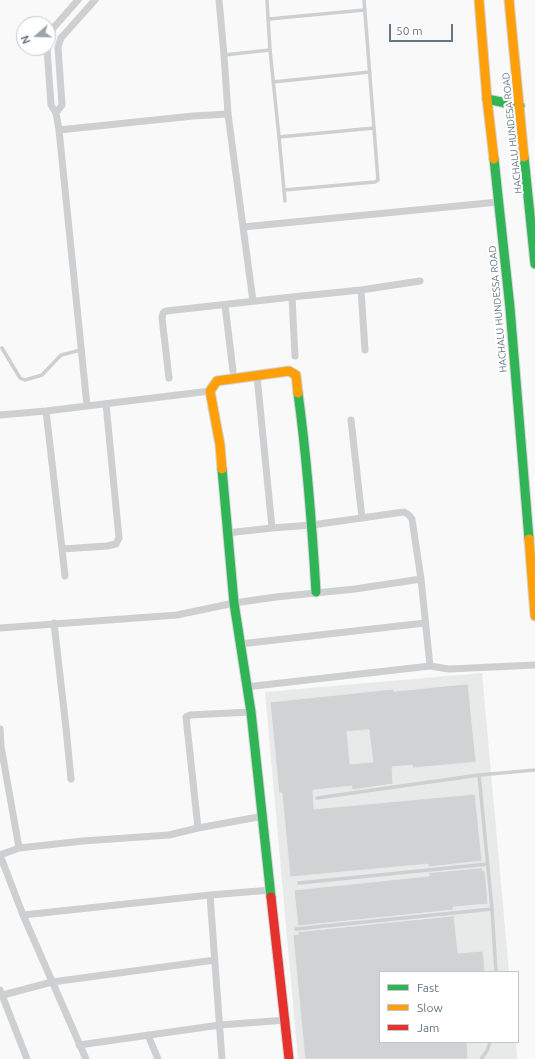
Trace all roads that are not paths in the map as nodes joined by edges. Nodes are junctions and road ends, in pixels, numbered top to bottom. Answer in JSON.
{"nodes":[{"id":1,"x":78,"y":0,"type":"edge"},
{"id":2,"x":95,"y":0,"type":"edge"},
{"id":3,"x":219,"y":0,"type":"edge"},
{"id":4,"x":267,"y":0,"type":"edge"},
{"id":5,"x":364,"y":0,"type":"edge"},
{"id":6,"x":478,"y":0,"type":"edge"},
{"id":7,"x":509,"y":0,"type":"edge"},
{"id":8,"x":364,"y":10,"type":"junction"},
{"id":9,"x":269,"y":19,"type":"junction"},
{"id":10,"x":56,"y":25,"type":"edge"},
{"id":11,"x":270,"y":50,"type":"junction"},
{"id":12,"x":224,"y":55,"type":"junction"},
{"id":13,"x":48,"y":56,"type":"edge"},
{"id":14,"x":370,"y":72,"type":"junction"},
{"id":15,"x":273,"y":82,"type":"junction"},
{"id":16,"x":487,"y":99,"type":"junction"},
{"id":17,"x":520,"y":106,"type":"junction"},
{"id":18,"x":56,"y":113,"type":"junction"},
{"id":19,"x":228,"y":114,"type":"junction"},
{"id":20,"x":374,"y":128,"type":"junction"},
{"id":21,"x":59,"y":130,"type":"junction"},
{"id":22,"x":279,"y":137,"type":"junction"},
{"id":23,"x":284,"y":190,"type":"junction"},
{"id":24,"x":285,"y":201,"type":"dead end"},
{"id":25,"x":498,"y":202,"type":"junction"},
{"id":26,"x":243,"y":227,"type":"junction"},
{"id":27,"x":535,"y":264,"type":"edge"},
{"id":28,"x":420,"y":281,"type":"dead end"},
{"id":29,"x":361,"y":290,"type":"junction"},
{"id":30,"x":292,"y":296,"type":"junction"},
{"id":31,"x":253,"y":301,"type":"junction"},
{"id":32,"x":225,"y":305,"type":"junction"},
{"id":33,"x":2,"y":348,"type":"dead end"},
{"id":34,"x":81,"y":350,"type":"junction"},
{"id":35,"x":365,"y":350,"type":"dead end"},
{"id":36,"x":295,"y":356,"type":"dead end"},
{"id":37,"x":233,"y":371,"type":"dead end"},
{"id":38,"x":257,"y":376,"type":"junction"},
{"id":39,"x":169,"y":378,"type":"dead end"},
{"id":40,"x":210,"y":391,"type":"junction"},
{"id":41,"x":106,"y":404,"type":"junction"},
{"id":42,"x":87,"y":406,"type":"junction"},
{"id":43,"x":46,"y":411,"type":"junction"},
{"id":44,"x":0,"y":415,"type":"edge"},
{"id":45,"x":351,"y":420,"type":"dead end"},
{"id":46,"x":362,"y":518,"type":"junction"},
{"id":47,"x":312,"y":525,"type":"junction"},
{"id":48,"x":272,"y":528,"type":"junction"},
{"id":49,"x":227,"y":533,"type":"junction"},
{"id":50,"x":62,"y":549,"type":"junction"},
{"id":51,"x":64,"y":576,"type":"dead end"},
{"id":52,"x":421,"y":579,"type":"junction"},
{"id":53,"x":316,"y":592,"type":"junction"},
{"id":54,"x":234,"y":603,"type":"junction"},
{"id":55,"x":535,"y":616,"type":"edge"},
{"id":56,"x":425,"y":622,"type":"junction"},
{"id":57,"x":54,"y":623,"type":"junction"},
{"id":58,"x":0,"y":628,"type":"edge"},
{"id":59,"x":240,"y":644,"type":"junction"},
{"id":60,"x":535,"y":665,"type":"edge"},
{"id":61,"x":430,"y":666,"type":"junction"},
{"id":62,"x":246,"y":687,"type":"junction"},
{"id":63,"x":251,"y":712,"type":"junction"},
{"id":64,"x":0,"y":729,"type":"edge"},
{"id":65,"x":535,"y":770,"type":"edge"},
{"id":66,"x":479,"y":775,"type":"junction"},
{"id":67,"x":71,"y":779,"type":"dead end"},
{"id":68,"x":317,"y":798,"type":"dead end"},
{"id":69,"x":264,"y":816,"type":"junction"},
{"id":70,"x":198,"y":828,"type":"junction"},
{"id":71,"x":19,"y":848,"type":"junction"},
{"id":72,"x":0,"y":855,"type":"edge"},
{"id":73,"x":488,"y":864,"type":"junction"},
{"id":74,"x":299,"y":883,"type":"dead end"},
{"id":75,"x":271,"y":890,"type":"junction"},
{"id":76,"x":210,"y":895,"type":"junction"},
{"id":77,"x":492,"y":909,"type":"junction"},
{"id":78,"x":23,"y":915,"type":"junction"},
{"id":79,"x":296,"y":929,"type":"dead end"},
{"id":80,"x":215,"y":960,"type":"junction"},
{"id":81,"x":496,"y":971,"type":"edge"},
{"id":82,"x":52,"y":982,"type":"junction"},
{"id":83,"x":1,"y":993,"type":"edge"},
{"id":84,"x":286,"y":1020,"type":"junction"},
{"id":85,"x":220,"y":1025,"type":"junction"},
{"id":86,"x":148,"y":1035,"type":"junction"},
{"id":87,"x":490,"y":1043,"type":"edge"},
{"id":88,"x":80,"y":1045,"type":"junction"},
{"id":89,"x":27,"y":1059,"type":"edge"},
{"id":90,"x":86,"y":1059,"type":"edge"},
{"id":91,"x":158,"y":1059,"type":"edge"},
{"id":92,"x":222,"y":1059,"type":"edge"},
{"id":93,"x":289,"y":1059,"type":"edge"},
{"id":94,"x":481,"y":1059,"type":"edge"}],
"edges":[{"from":1,"to":10,"type":"street"},
{"from":2,"to":18,"type":"street"},
{"from":3,"to":12,"type":"street"},
{"from":4,"to":9,"type":"lane"},
{"from":5,"to":8,"type":"lane"},
{"from":6,"to":16,"type":"street","name":"HACHALU HUNDESSA ROAD"},
{"from":7,"to":17,"type":"street","name":"HACHALU HUNDESA ROAD"},
{"from":8,"to":9,"type":"lane"},
{"from":8,"to":14,"type":"lane"},
{"from":9,"to":11,"type":"lane"},
{"from":11,"to":12,"type":"lane"},
{"from":11,"to":15,"type":"lane"},
{"from":12,"to":19,"type":"street"},
{"from":13,"to":18,"type":"street"},
{"from":14,"to":15,"type":"lane"},
{"from":14,"to":20,"type":"lane"},
{"from":15,"to":22,"type":"lane"},
{"from":16,"to":17,"type":"street"},
{"from":16,"to":25,"type":"street","name":"HACHALU HUNDESSA ROAD"},
{"from":17,"to":27,"type":"street","name":"HACHALU HUNDESA ROAD"},
{"from":18,"to":21,"type":"street"},
{"from":19,"to":21,"type":"street"},
{"from":19,"to":26,"type":"street"},
{"from":20,"to":22,"type":"lane"},
{"from":20,"to":23,"type":"lane"},
{"from":21,"to":34,"type":"street"},
{"from":22,"to":23,"type":"lane"},
{"from":23,"to":24,"type":"lane"},
{"from":25,"to":26,"type":"street"},
{"from":25,"to":55,"type":"street","name":"HACHALU HUNDESSA ROAD"},
{"from":26,"to":31,"type":"street"},
{"from":28,"to":29,"type":"street"},
{"from":29,"to":30,"type":"street"},
{"from":29,"to":35,"type":"street"},
{"from":30,"to":31,"type":"street"},
{"from":30,"to":36,"type":"street"},
{"from":31,"to":32,"type":"street"},
{"from":32,"to":37,"type":"street"},
{"from":32,"to":39,"type":"street"},
{"from":33,"to":34,"type":"lane"},
{"from":34,"to":42,"type":"street"},
{"from":38,"to":40,"type":"street"},
{"from":38,"to":47,"type":"street"},
{"from":38,"to":48,"type":"street"},
{"from":40,"to":41,"type":"street"},
{"from":40,"to":49,"type":"street"},
{"from":41,"to":42,"type":"street"},
{"from":41,"to":50,"type":"street"},
{"from":42,"to":43,"type":"street"},
{"from":43,"to":44,"type":"street"},
{"from":43,"to":50,"type":"street"},
{"from":45,"to":46,"type":"street"},
{"from":46,"to":47,"type":"street"},
{"from":46,"to":52,"type":"street"},
{"from":47,"to":48,"type":"street"},
{"from":47,"to":53,"type":"street"},
{"from":48,"to":49,"type":"street"},
{"from":49,"to":54,"type":"street"},
{"from":50,"to":51,"type":"street"},
{"from":52,"to":53,"type":"street"},
{"from":52,"to":56,"type":"street"},
{"from":53,"to":54,"type":"street"},
{"from":54,"to":57,"type":"street"},
{"from":54,"to":59,"type":"street"},
{"from":56,"to":59,"type":"street"},
{"from":56,"to":61,"type":"street"},
{"from":57,"to":58,"type":"street"},
{"from":57,"to":67,"type":"street"},
{"from":59,"to":62,"type":"street"},
{"from":60,"to":61,"type":"street"},
{"from":61,"to":62,"type":"street"},
{"from":62,"to":63,"type":"street"},
{"from":63,"to":69,"type":"street"},
{"from":63,"to":70,"type":"street"},
{"from":64,"to":71,"type":"street"},
{"from":65,"to":66,"type":"lane"},
{"from":66,"to":68,"type":"lane"},
{"from":66,"to":73,"type":"lane"},
{"from":69,"to":70,"type":"street"},
{"from":69,"to":75,"type":"street"},
{"from":70,"to":71,"type":"street"},
{"from":71,"to":72,"type":"street"},
{"from":72,"to":78,"type":"street"},
{"from":73,"to":74,"type":"lane"},
{"from":73,"to":77,"type":"lane"},
{"from":75,"to":76,"type":"street"},
{"from":75,"to":84,"type":"street"},
{"from":76,"to":78,"type":"street"},
{"from":76,"to":80,"type":"street"},
{"from":77,"to":79,"type":"lane"},
{"from":77,"to":81,"type":"lane"},
{"from":78,"to":82,"type":"street"},
{"from":80,"to":82,"type":"street"},
{"from":80,"to":85,"type":"street"},
{"from":82,"to":83,"type":"street"},
{"from":82,"to":88,"type":"street"},
{"from":83,"to":89,"type":"street"},
{"from":84,"to":85,"type":"street"},
{"from":84,"to":93,"type":"street"},
{"from":85,"to":86,"type":"street"},
{"from":85,"to":92,"type":"street"},
{"from":86,"to":88,"type":"street"},
{"from":86,"to":91,"type":"street"},
{"from":87,"to":94,"type":"lane"},
{"from":88,"to":90,"type":"street"}]}
